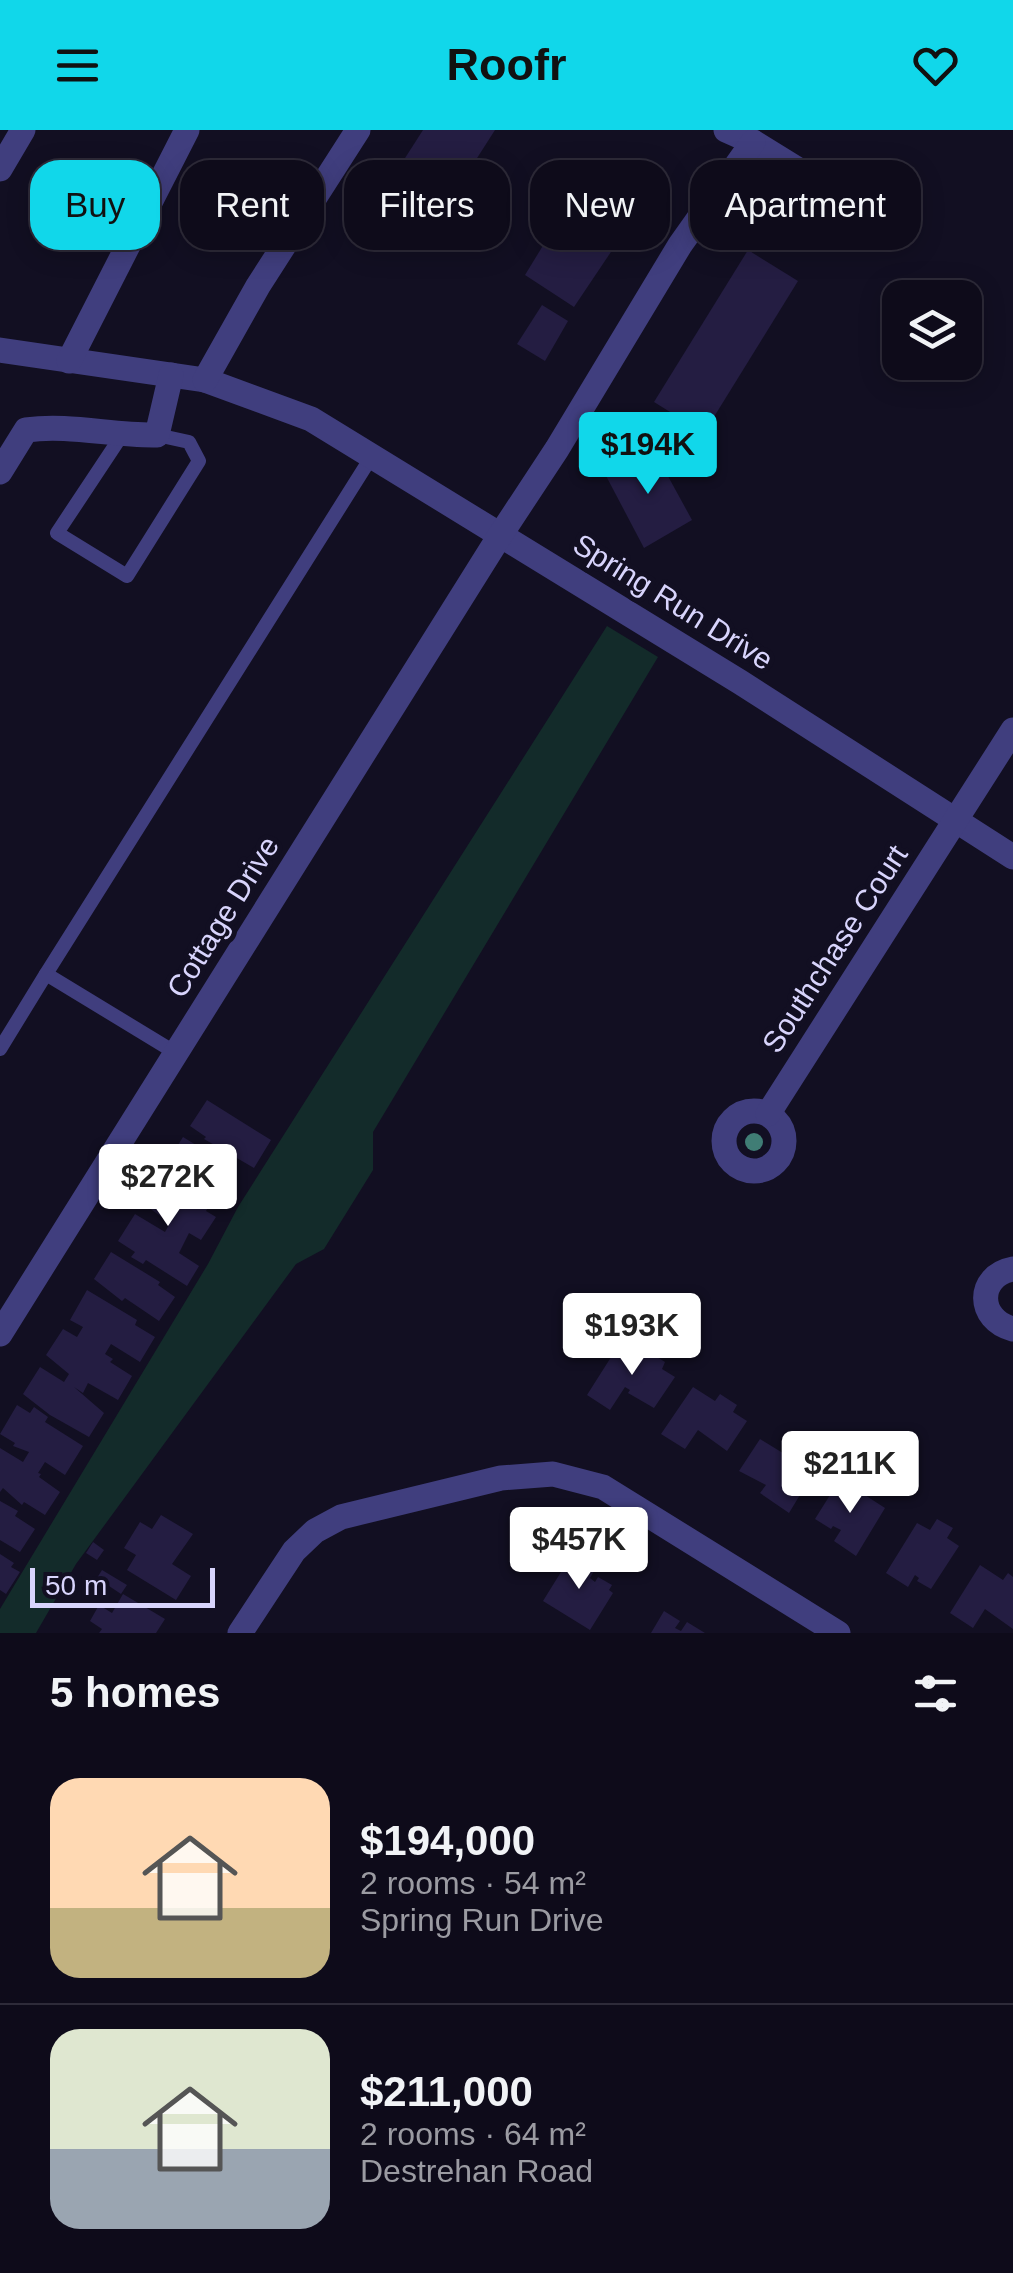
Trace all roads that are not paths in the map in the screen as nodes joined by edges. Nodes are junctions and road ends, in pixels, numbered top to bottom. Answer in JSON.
{"nodes":[{"id":1,"x":23,"y":130,"type":"edge"},
{"id":2,"x":187,"y":130,"type":"edge"},
{"id":3,"x":358,"y":130,"type":"edge"},
{"id":4,"x":726,"y":130,"type":"edge"},
{"id":5,"x":753,"y":142,"type":"junction"},
{"id":6,"x":782,"y":160,"type":"edge"},
{"id":7,"x":0,"y":169,"type":"edge"},
{"id":8,"x":0,"y":350,"type":"edge"},
{"id":9,"x":69,"y":361,"type":"junction"},
{"id":10,"x":171,"y":375,"type":"junction"},
{"id":11,"x":204,"y":380,"type":"junction"},
{"id":12,"x":122,"y":435,"type":"junction"},
{"id":13,"x":157,"y":436,"type":"junction"},
{"id":14,"x":372,"y":456,"type":"junction"},
{"id":15,"x":0,"y":472,"type":"edge"},
{"id":16,"x":501,"y":534,"type":"junction"},
{"id":17,"x":1013,"y":730,"type":"edge"},
{"id":18,"x":958,"y":820,"type":"junction"},
{"id":19,"x":1013,"y":857,"type":"edge"},
{"id":20,"x":46,"y":974,"type":"junction"},
{"id":21,"x":0,"y":1050,"type":"edge"},
{"id":22,"x":176,"y":1053,"type":"junction"},
{"id":23,"x":768,"y":1114,"type":"dead end"},
{"id":24,"x":1013,"y":1269,"type":"edge"},
{"id":25,"x":1013,"y":1329,"type":"edge"},
{"id":26,"x":0,"y":1334,"type":"edge"},
{"id":27,"x":240,"y":1633,"type":"edge"},
{"id":28,"x":838,"y":1633,"type":"edge"}],
"edges":[{"from":1,"to":7,"type":"street"},
{"from":2,"to":9,"type":"street"},
{"from":3,"to":11,"type":"street"},
{"from":4,"to":5,"type":"street"},
{"from":5,"to":6,"type":"street"},
{"from":5,"to":16,"type":"street","name":"Cottage Drive"},
{"from":8,"to":9,"type":"street","name":"Spring Run Drive"},
{"from":9,"to":10,"type":"street","name":"Spring Run Drive"},
{"from":10,"to":11,"type":"street","name":"Spring Run Drive"},
{"from":10,"to":13,"type":"street"},
{"from":11,"to":14,"type":"street","name":"Spring Run Drive"},
{"from":12,"to":13,"type":"street"},
{"from":12,"to":13,"type":"lane"},
{"from":12,"to":15,"type":"street"},
{"from":14,"to":16,"type":"street","name":"Spring Run Drive"},
{"from":14,"to":20,"type":"lane"},
{"from":16,"to":18,"type":"street","name":"Spring Run Drive"},
{"from":16,"to":22,"type":"street","name":"Cottage Drive"},
{"from":17,"to":18,"type":"street","name":"Southchase Court"},
{"from":18,"to":19,"type":"street","name":"Spring Run Drive"},
{"from":18,"to":23,"type":"street","name":"Southchase Court"},
{"from":20,"to":21,"type":"lane"},
{"from":20,"to":22,"type":"lane"},
{"from":22,"to":26,"type":"street","name":"Cottage Drive"},
{"from":24,"to":25,"type":"street"},
{"from":27,"to":28,"type":"street"}]}
